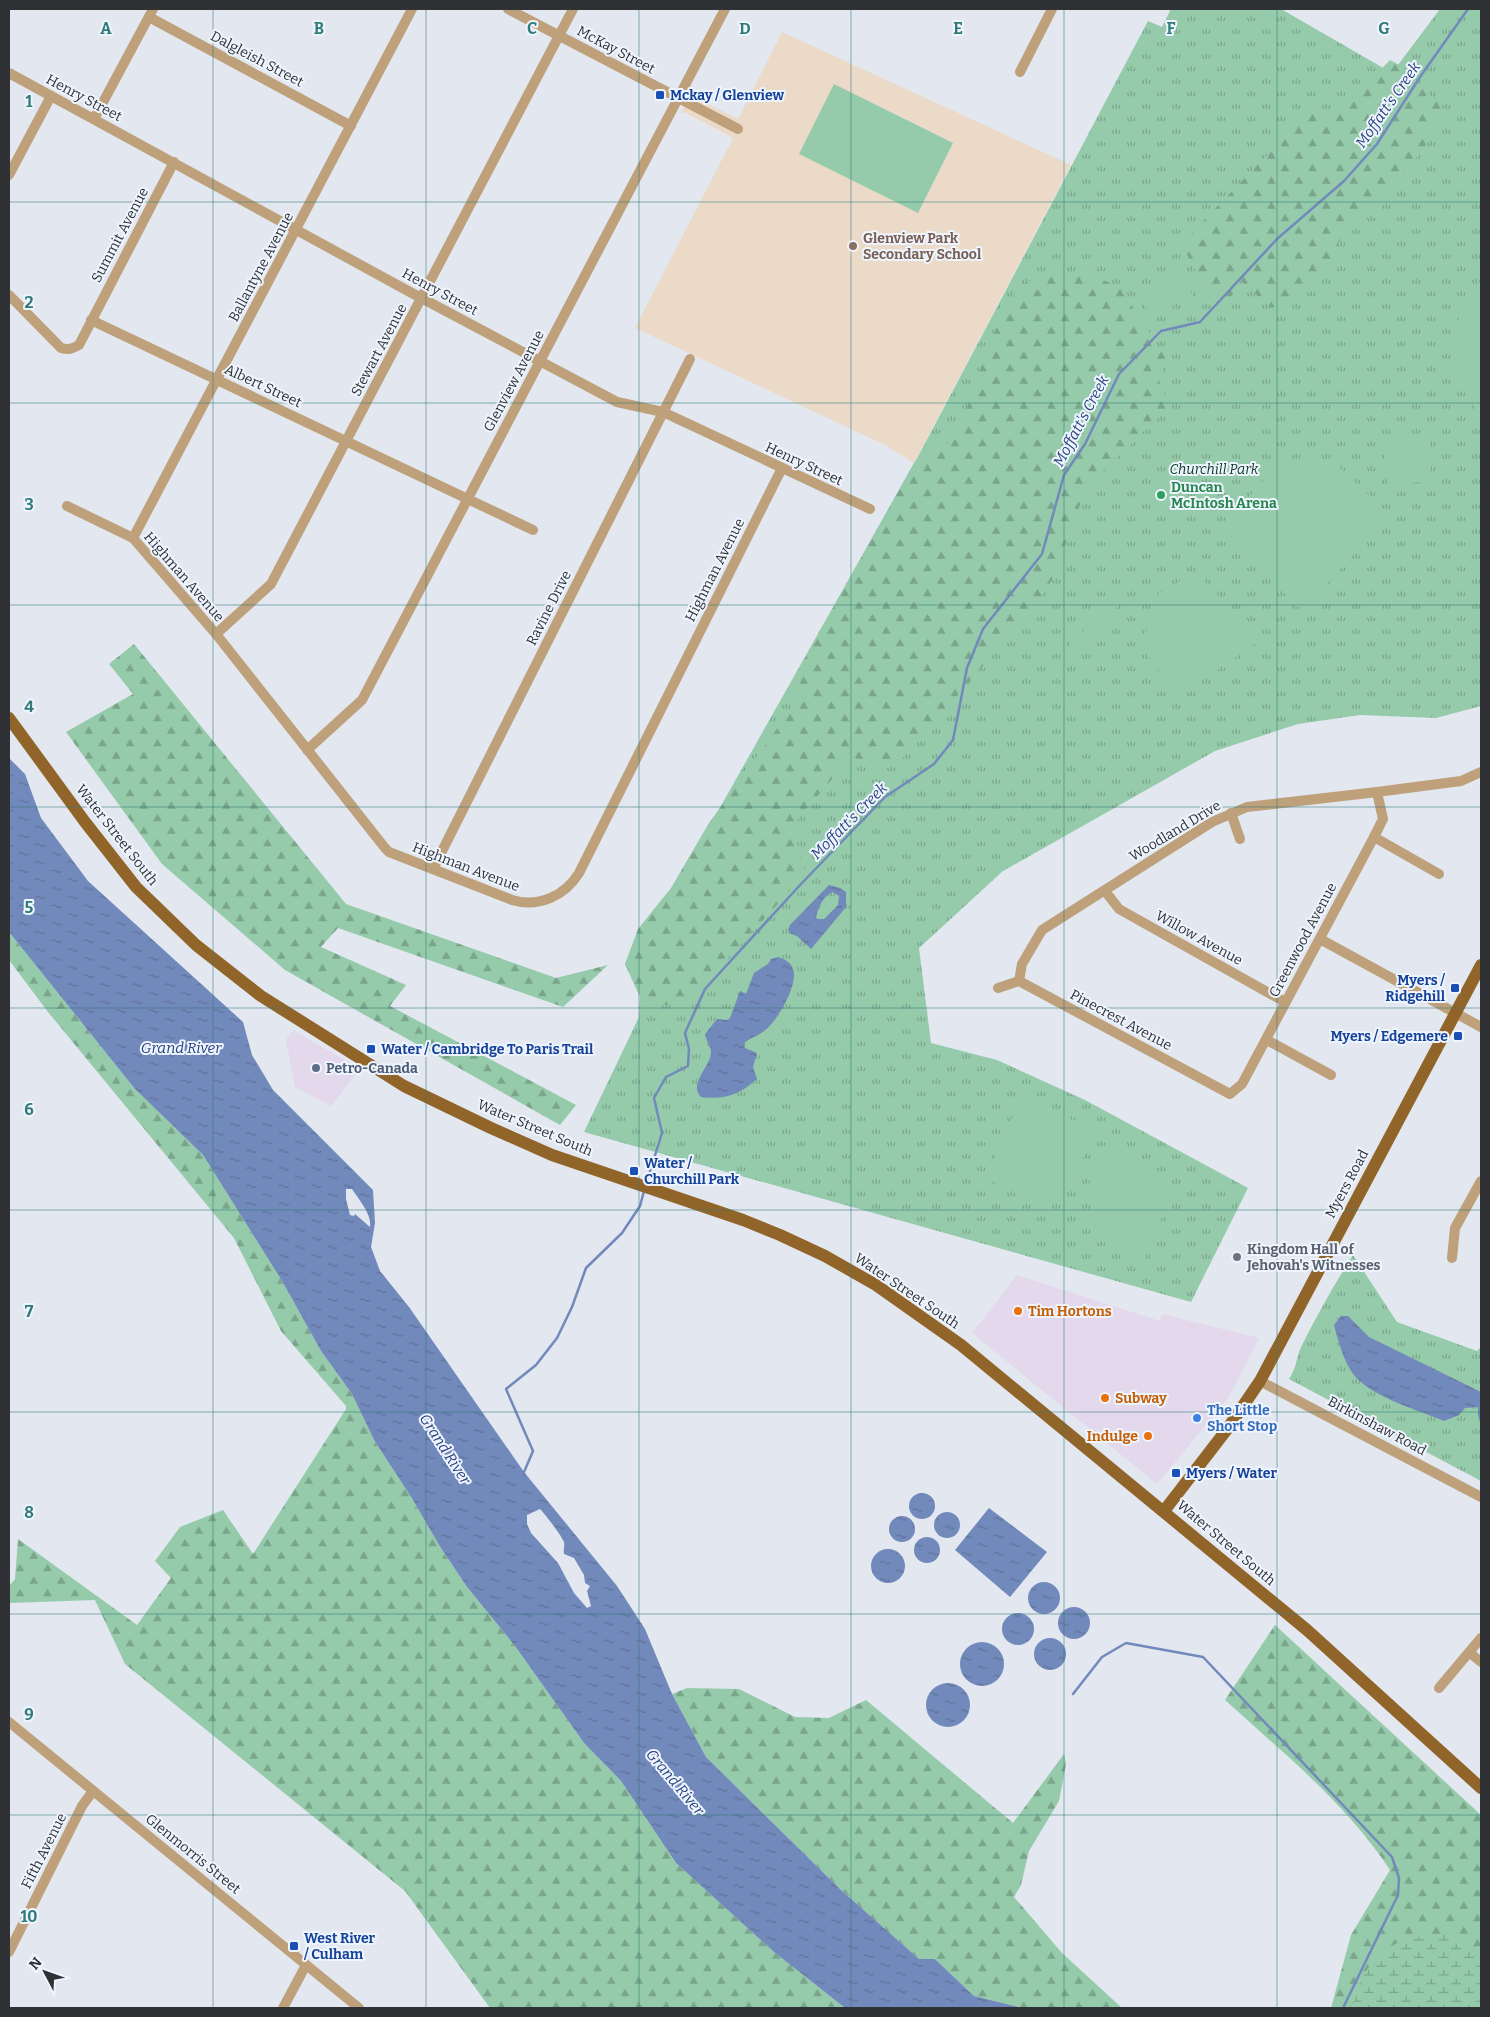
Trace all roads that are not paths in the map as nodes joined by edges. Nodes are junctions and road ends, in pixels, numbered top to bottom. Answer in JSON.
{"nodes":[{"id":1,"x":412,"y":9,"type":"edge"},
{"id":2,"x":508,"y":9,"type":"edge"},
{"id":3,"x":573,"y":9,"type":"edge"},
{"id":4,"x":725,"y":9,"type":"edge"},
{"id":5,"x":1052,"y":9,"type":"edge"},
{"id":6,"x":151,"y":13,"type":"edge"},
{"id":7,"x":559,"y":36,"type":"junction"},
{"id":8,"x":1020,"y":72,"type":"dead end"},
{"id":9,"x":9,"y":73,"type":"edge"},
{"id":10,"x":51,"y":96,"type":"junction"},
{"id":11,"x":678,"y":98,"type":"junction"},
{"id":12,"x":94,"y":119,"type":"junction"},
{"id":13,"x":351,"y":126,"type":"junction"},
{"id":14,"x":738,"y":130,"type":"dead end"},
{"id":15,"x":174,"y":162,"type":"junction"},
{"id":16,"x":9,"y":175,"type":"edge"},
{"id":17,"x":296,"y":230,"type":"junction"},
{"id":18,"x":9,"y":295,"type":"edge"},
{"id":19,"x":422,"y":298,"type":"junction"},
{"id":20,"x":91,"y":320,"type":"junction"},
{"id":21,"x":690,"y":359,"type":"dead end"},
{"id":22,"x":540,"y":362,"type":"junction"},
{"id":23,"x":217,"y":380,"type":"junction"},
{"id":24,"x":663,"y":412,"type":"junction"},
{"id":25,"x":346,"y":441,"type":"junction"},
{"id":26,"x":782,"y":468,"type":"junction"},
{"id":27,"x":468,"y":498,"type":"junction"},
{"id":28,"x":68,"y":506,"type":"dead end"},
{"id":29,"x":870,"y":509,"type":"dead end"},
{"id":30,"x":533,"y":530,"type":"dead end"},
{"id":31,"x":133,"y":538,"type":"junction"},
{"id":32,"x":216,"y":634,"type":"junction"},
{"id":33,"x":9,"y":718,"type":"edge"},
{"id":34,"x":307,"y":750,"type":"junction"},
{"id":35,"x":1481,"y":772,"type":"edge"},
{"id":36,"x":1377,"y":792,"type":"junction"},
{"id":37,"x":1231,"y":813,"type":"junction"},
{"id":38,"x":1374,"y":837,"type":"junction"},
{"id":39,"x":1240,"y":839,"type":"dead end"},
{"id":40,"x":433,"y":869,"type":"junction"},
{"id":41,"x":1439,"y":874,"type":"dead end"},
{"id":42,"x":1105,"y":891,"type":"junction"},
{"id":43,"x":1320,"y":939,"type":"junction"},
{"id":44,"x":1481,"y":965,"type":"edge"},
{"id":45,"x":1019,"y":982,"type":"junction"},
{"id":46,"x":998,"y":988,"type":"dead end"},
{"id":47,"x":1285,"y":1002,"type":"junction"},
{"id":48,"x":1456,"y":1013,"type":"junction"},
{"id":49,"x":1481,"y":1026,"type":"edge"},
{"id":50,"x":1267,"y":1040,"type":"junction"},
{"id":51,"x":1331,"y":1075,"type":"dead end"},
{"id":52,"x":1230,"y":1094,"type":"joint"},
{"id":53,"x":1481,"y":1181,"type":"edge"},
{"id":54,"x":1452,"y":1258,"type":"dead end"},
{"id":55,"x":1260,"y":1381,"type":"junction"},
{"id":56,"x":1481,"y":1497,"type":"edge"},
{"id":57,"x":1164,"y":1511,"type":"junction"},
{"id":58,"x":1481,"y":1638,"type":"edge"},
{"id":59,"x":1470,"y":1652,"type":"junction"},
{"id":60,"x":1481,"y":1662,"type":"edge"},
{"id":61,"x":1439,"y":1688,"type":"dead end"},
{"id":62,"x":9,"y":1722,"type":"edge"},
{"id":63,"x":1481,"y":1788,"type":"edge"},
{"id":64,"x":93,"y":1791,"type":"junction"},
{"id":65,"x":9,"y":1952,"type":"edge"},
{"id":66,"x":306,"y":1965,"type":"junction"},
{"id":67,"x":283,"y":2008,"type":"edge"},
{"id":68,"x":359,"y":2008,"type":"edge"}],
"edges":[{"from":1,"to":13,"type":"street","name":"Ballantyne Avenue"},
{"from":2,"to":7,"type":"street","name":"McKay Street"},
{"from":3,"to":7,"type":"street","name":"Stewart Avenue"},
{"from":4,"to":11,"type":"street","name":"Glenview Avenue"},
{"from":5,"to":8,"type":"street"},
{"from":6,"to":12,"type":"street"},
{"from":6,"to":13,"type":"street","name":"Dalgleish Street"},
{"from":7,"to":11,"type":"street","name":"McKay Street"},
{"from":7,"to":19,"type":"street","name":"Stewart Avenue"},
{"from":9,"to":10,"type":"street","name":"Henry Street"},
{"from":10,"to":12,"type":"street","name":"Henry Street"},
{"from":10,"to":16,"type":"street"},
{"from":11,"to":14,"type":"street","name":"McKay Street"},
{"from":11,"to":22,"type":"street","name":"Glenview Avenue"},
{"from":12,"to":15,"type":"street","name":"Henry Street"},
{"from":13,"to":17,"type":"street","name":"Ballantyne Avenue"},
{"from":15,"to":17,"type":"street","name":"Henry Street"},
{"from":15,"to":20,"type":"street","name":"Summit Avenue"},
{"from":17,"to":19,"type":"street","name":"Henry Street"},
{"from":17,"to":23,"type":"street","name":"Ballantyne Avenue"},
{"from":18,"to":20,"type":"street"},
{"from":19,"to":22,"type":"street","name":"Henry Street"},
{"from":19,"to":25,"type":"street","name":"Stewart Avenue"},
{"from":20,"to":23,"type":"street","name":"Albert Street"},
{"from":21,"to":24,"type":"street","name":"Ravine Drive"},
{"from":22,"to":24,"type":"street","name":"Henry Street"},
{"from":22,"to":27,"type":"street","name":"Glenview Avenue"},
{"from":23,"to":25,"type":"street","name":"Albert Street"},
{"from":23,"to":31,"type":"street","name":"Ballantyne Avenue"},
{"from":24,"to":26,"type":"street","name":"Henry Street"},
{"from":24,"to":40,"type":"street","name":"Ravine Drive"},
{"from":25,"to":27,"type":"street","name":"Albert Street"},
{"from":25,"to":32,"type":"street","name":"Stewart Avenue"},
{"from":26,"to":29,"type":"street","name":"Henry Street"},
{"from":26,"to":40,"type":"street","name":"Highman Avenue"},
{"from":27,"to":30,"type":"street","name":"Albert Street"},
{"from":27,"to":34,"type":"street","name":"Glenview Avenue"},
{"from":28,"to":31,"type":"street","name":"Highman Avenue"},
{"from":31,"to":32,"type":"street","name":"Highman Avenue"},
{"from":32,"to":34,"type":"street","name":"Highman Avenue"},
{"from":33,"to":57,"type":"main road","name":"Water Street South"},
{"from":34,"to":40,"type":"street","name":"Highman Avenue"},
{"from":35,"to":36,"type":"street","name":"Woodland Drive"},
{"from":36,"to":37,"type":"street","name":"Woodland Drive"},
{"from":36,"to":38,"type":"street","name":"Greenwood Avenue"},
{"from":37,"to":39,"type":"street"},
{"from":37,"to":42,"type":"street","name":"Woodland Drive"},
{"from":38,"to":41,"type":"street"},
{"from":38,"to":43,"type":"street","name":"Greenwood Avenue"},
{"from":42,"to":45,"type":"street","name":"Woodland Drive"},
{"from":42,"to":47,"type":"street","name":"Willow Avenue"},
{"from":43,"to":47,"type":"street","name":"Greenwood Avenue"},
{"from":43,"to":48,"type":"street"},
{"from":44,"to":48,"type":"main road","name":"Myers Road"},
{"from":45,"to":46,"type":"street"},
{"from":45,"to":52,"type":"street","name":"Pinecrest Avenue"},
{"from":47,"to":50,"type":"street","name":"Greenwood Avenue"},
{"from":48,"to":49,"type":"street"},
{"from":48,"to":55,"type":"main road","name":"Myers Road"},
{"from":50,"to":51,"type":"street"},
{"from":50,"to":52,"type":"street","name":"Greenwood Avenue"},
{"from":53,"to":54,"type":"street"},
{"from":55,"to":56,"type":"street","name":"Birkinshaw Road"},
{"from":55,"to":57,"type":"main road","name":"Myers Road"},
{"from":57,"to":63,"type":"main road","name":"Water Street South"},
{"from":58,"to":59,"type":"street"},
{"from":59,"to":60,"type":"street"},
{"from":59,"to":61,"type":"street"},
{"from":62,"to":64,"type":"street","name":"Glenmorris Street"},
{"from":64,"to":65,"type":"street","name":"Fifth Avenue"},
{"from":64,"to":66,"type":"street","name":"Glenmorris Street"},
{"from":66,"to":67,"type":"street"},
{"from":66,"to":68,"type":"street","name":"Glenmorris Street"}]}
